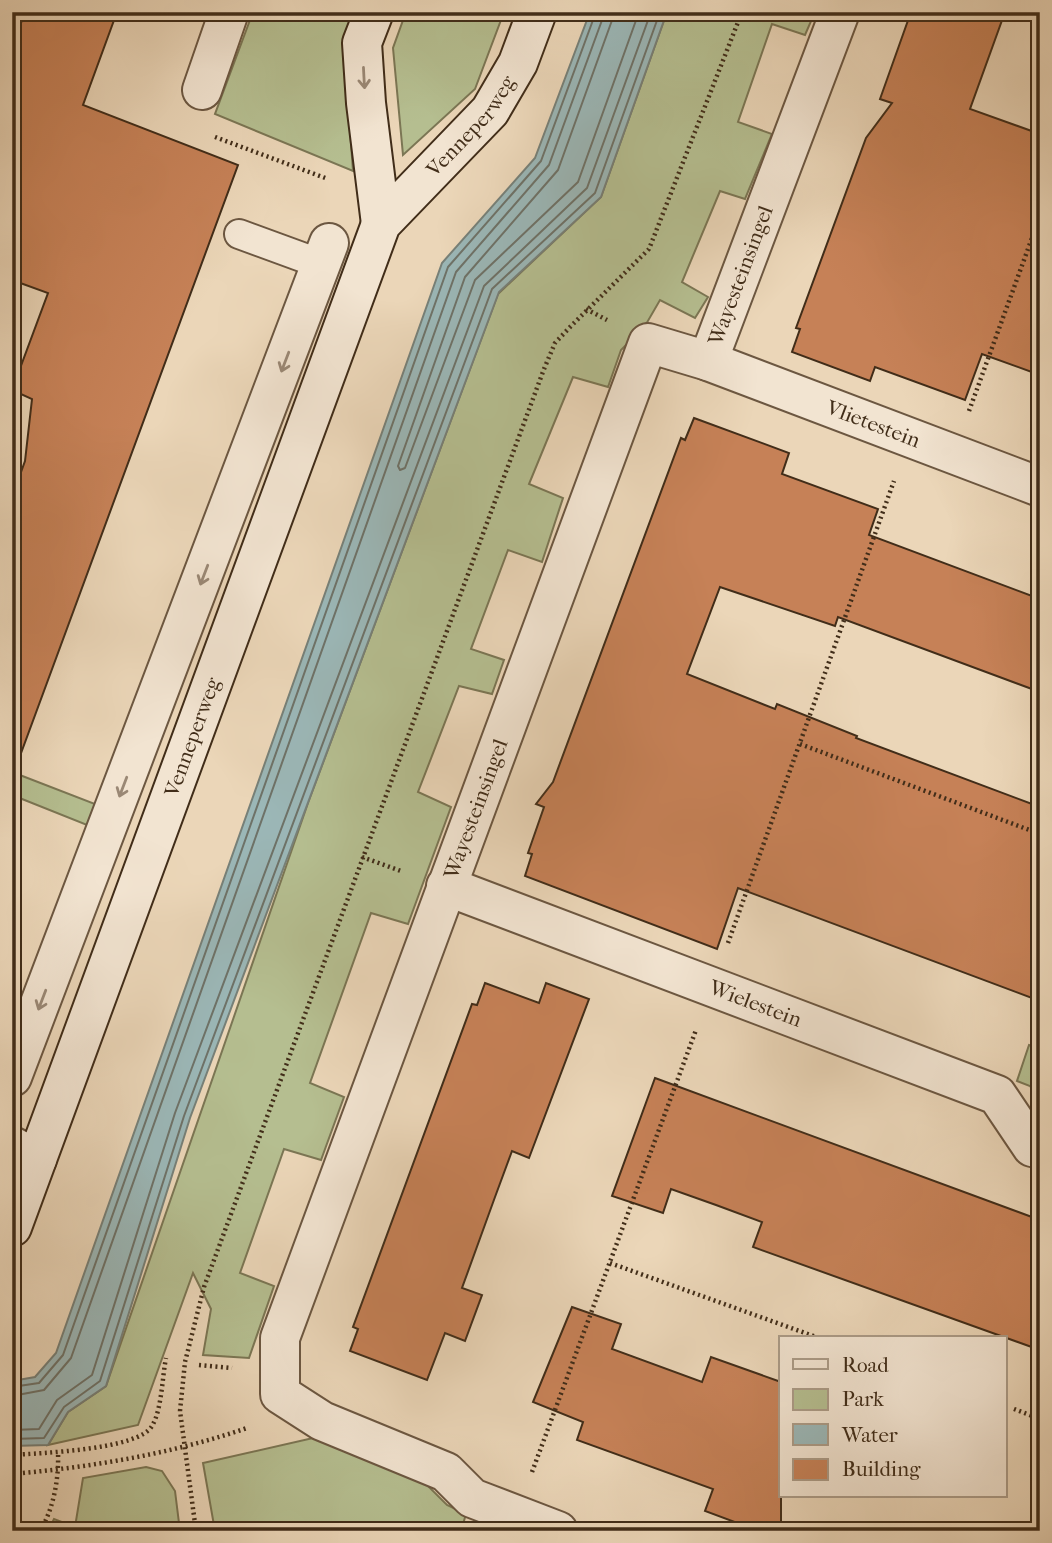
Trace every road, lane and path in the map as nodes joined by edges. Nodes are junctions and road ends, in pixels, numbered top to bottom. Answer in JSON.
{"nodes":[{"id":1,"x":229,"y":12,"type":"edge"},
{"id":2,"x":374,"y":12,"type":"edge"},
{"id":3,"x":537,"y":12,"type":"edge"},
{"id":4,"x":742,"y":12,"type":"edge"},
{"id":5,"x":841,"y":12,"type":"edge"},
{"id":6,"x":202,"y":90,"type":"dead end"},
{"id":7,"x":211,"y":135,"type":"dead end"},
{"id":8,"x":1040,"y":215,"type":"edge"},
{"id":9,"x":381,"y":224,"type":"junction"},
{"id":10,"x":239,"y":234,"type":"dead end"},
{"id":11,"x":320,"y":269,"type":"junction"},
{"id":12,"x":348,"y":317,"type":"junction"},
{"id":13,"x":708,"y":360,"type":"junction"},
{"id":14,"x":953,"y":454,"type":"junction"},
{"id":15,"x":1040,"y":487,"type":"edge"},
{"id":16,"x":800,"y":744,"type":"dead end"},
{"id":17,"x":1040,"y":834,"type":"edge"},
{"id":18,"x":446,"y":886,"type":"junction"},
{"id":19,"x":12,"y":1077,"type":"edge"},
{"id":20,"x":1040,"y":1149,"type":"edge"},
{"id":21,"x":24,"y":1153,"type":"edge"},
{"id":22,"x":12,"y":1227,"type":"edge"},
{"id":23,"x":610,"y":1263,"type":"dead end"},
{"id":24,"x":813,"y":1336,"type":"edge"},
{"id":25,"x":166,"y":1358,"type":"dead end"},
{"id":26,"x":199,"y":1365,"type":"dead end"},
{"id":27,"x":235,"y":1368,"type":"dead end"},
{"id":28,"x":280,"y":1394,"type":"junction"},
{"id":29,"x":1014,"y":1409,"type":"dead end"},
{"id":30,"x":1040,"y":1419,"type":"edge"},
{"id":31,"x":183,"y":1449,"type":"junction"},
{"id":32,"x":58,"y":1452,"type":"junction"},
{"id":33,"x":12,"y":1455,"type":"edge"},
{"id":34,"x":59,"y":1470,"type":"junction"},
{"id":35,"x":12,"y":1474,"type":"edge"},
{"id":36,"x":40,"y":1531,"type":"edge"},
{"id":37,"x":196,"y":1531,"type":"edge"},
{"id":38,"x":558,"y":1531,"type":"edge"}],
"edges":[{"from":1,"to":6,"type":"street"},
{"from":2,"to":9,"type":"street","name":"Venneperweg","one_way":true},
{"from":3,"to":9,"type":"street","name":"Venneperweg"},
{"from":4,"to":31,"type":"path"},
{"from":5,"to":13,"type":"street","name":"Wayesteinsingel"},
{"from":7,"to":11,"type":"path"},
{"from":8,"to":14,"type":"path"},
{"from":9,"to":12,"type":"street","name":"Venneperweg"},
{"from":10,"to":11,"type":"lane"},
{"from":11,"to":12,"type":"street"},
{"from":11,"to":19,"type":"street","one_way":true},
{"from":12,"to":21,"type":"street","name":"Venneperweg"},
{"from":13,"to":14,"type":"street","name":"Vlietestein"},
{"from":13,"to":18,"type":"street","name":"Wayesteinsingel"},
{"from":14,"to":15,"type":"street","name":"Vlietestein"},
{"from":16,"to":17,"type":"path"},
{"from":18,"to":20,"type":"street","name":"Wielestein"},
{"from":18,"to":28,"type":"street","name":"Wayesteinsingel"},
{"from":21,"to":22,"type":"street","name":"Venneperweg"},
{"from":23,"to":24,"type":"path"},
{"from":25,"to":32,"type":"path"},
{"from":26,"to":27,"type":"path"},
{"from":28,"to":31,"type":"path"},
{"from":28,"to":38,"type":"street"},
{"from":29,"to":30,"type":"path"},
{"from":31,"to":34,"type":"path"},
{"from":31,"to":37,"type":"path"},
{"from":32,"to":33,"type":"path"},
{"from":32,"to":34,"type":"path"},
{"from":34,"to":35,"type":"path"},
{"from":34,"to":36,"type":"path"}]}
